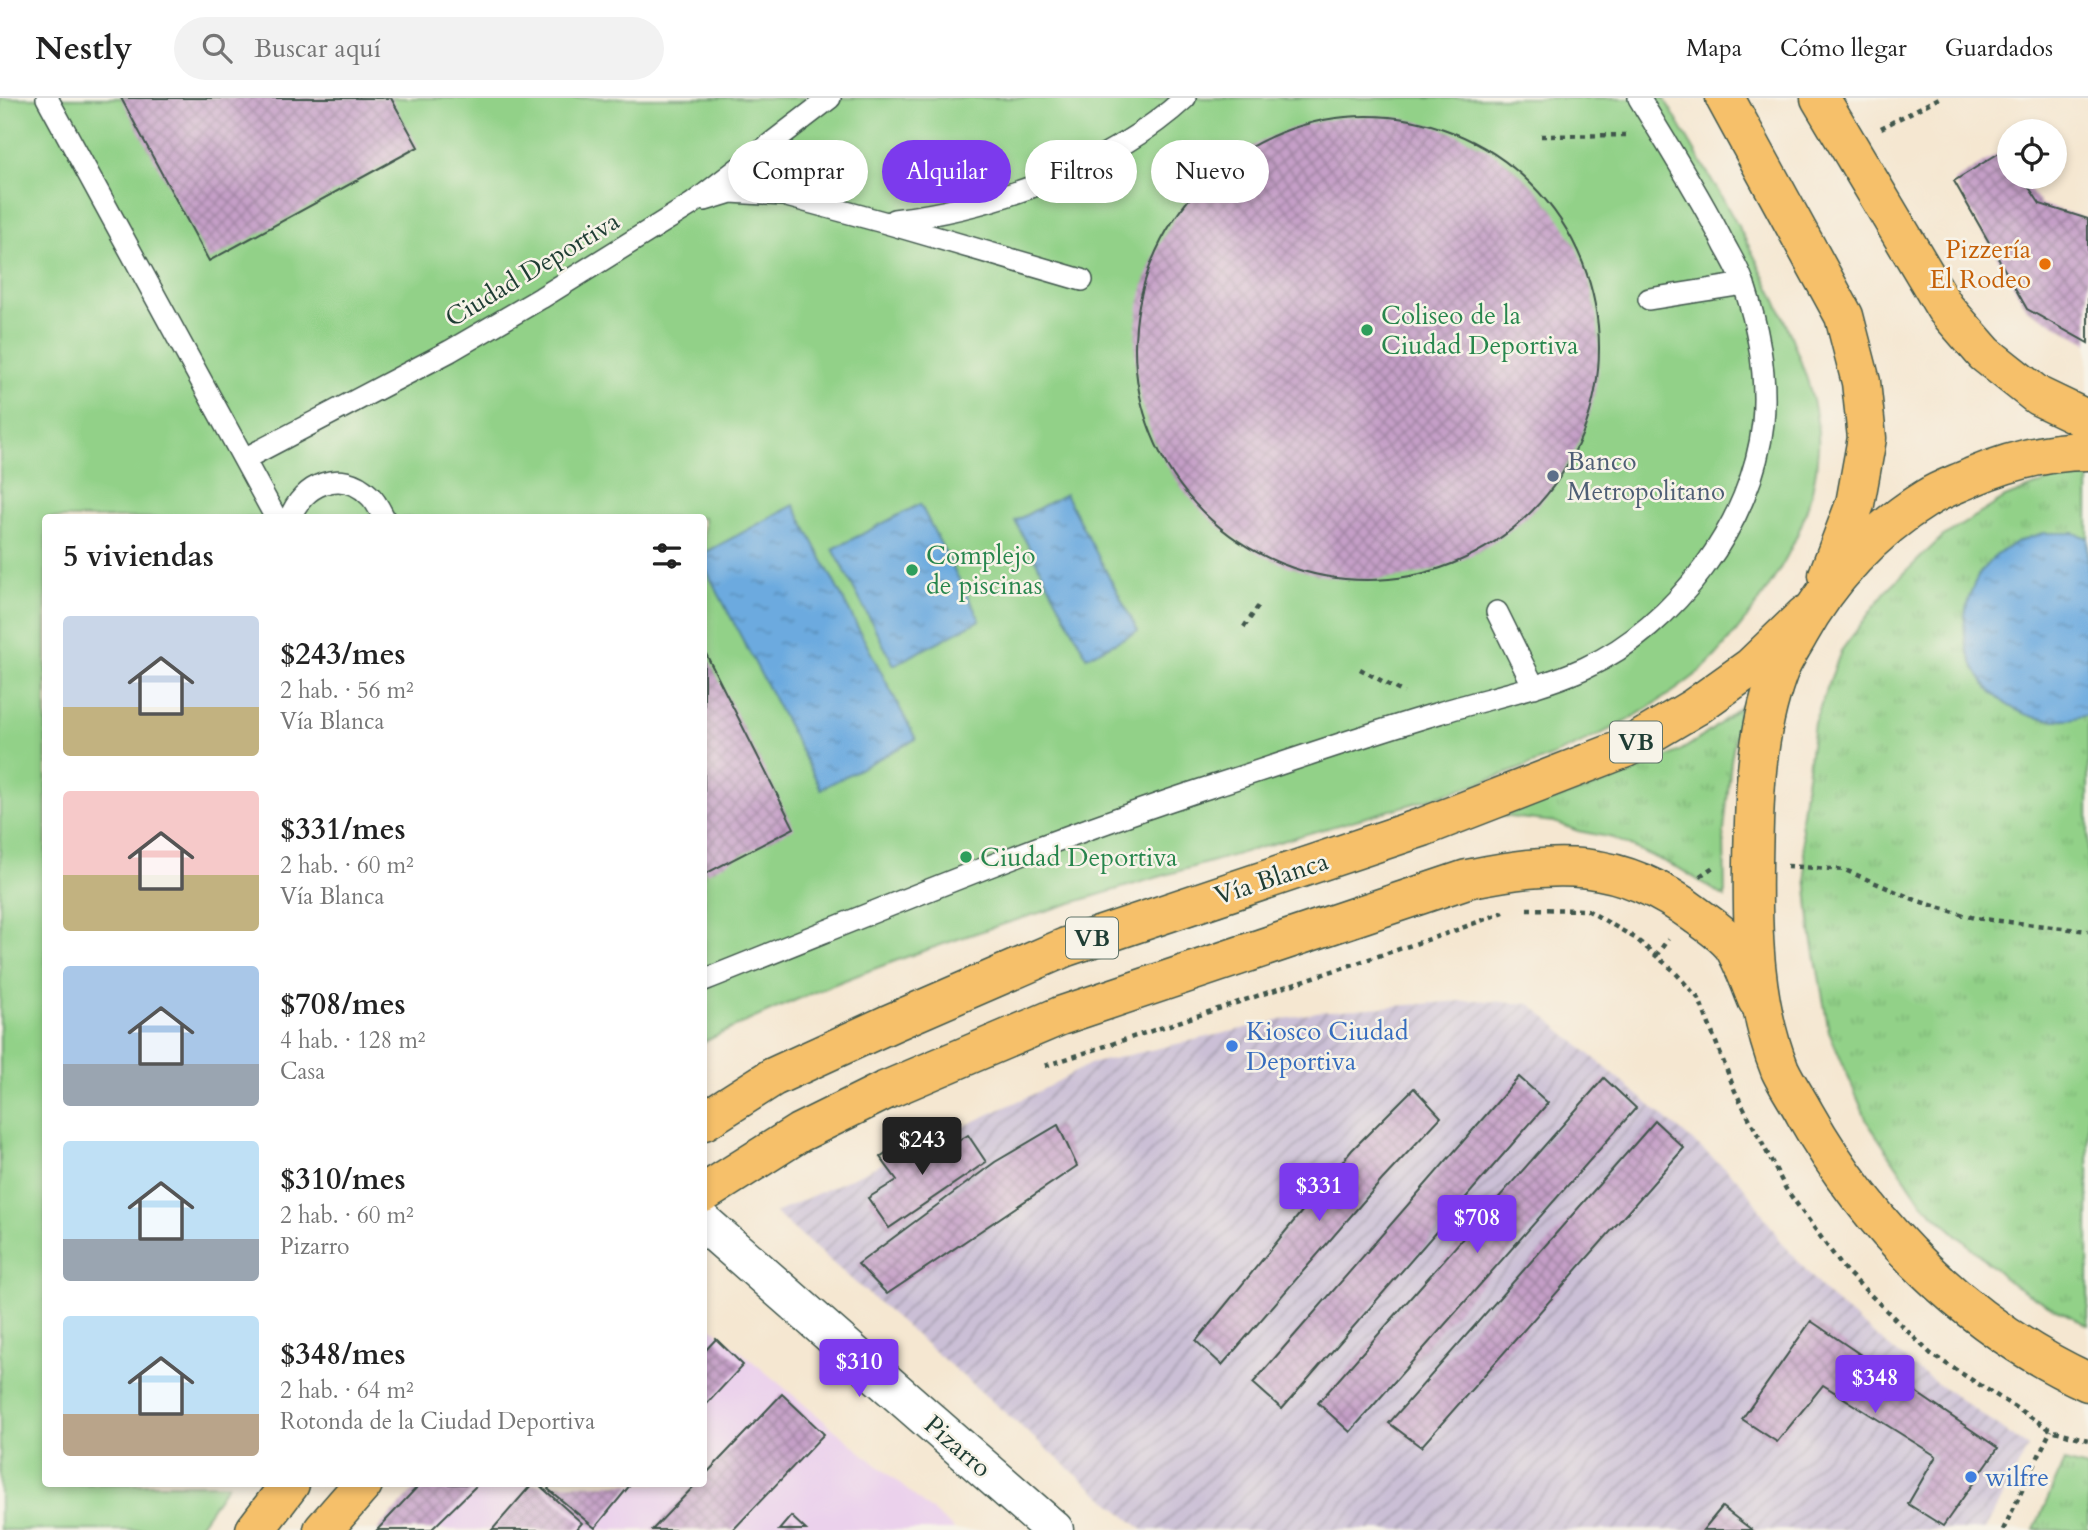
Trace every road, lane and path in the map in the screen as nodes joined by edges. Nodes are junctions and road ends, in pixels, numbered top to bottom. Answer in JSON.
{"nodes":[{"id":1,"x":47,"y":98,"type":"edge"},
{"id":2,"x":830,"y":98,"type":"edge"},
{"id":3,"x":1185,"y":98,"type":"edge"},
{"id":4,"x":1639,"y":98,"type":"edge"},
{"id":5,"x":1724,"y":98,"type":"edge"},
{"id":6,"x":1820,"y":98,"type":"edge"},
{"id":7,"x":1939,"y":98,"type":"edge"},
{"id":8,"x":1541,"y":135,"type":"dead end"},
{"id":9,"x":1661,"y":135,"type":"junction"},
{"id":10,"x":1847,"y":145,"type":"junction"},
{"id":11,"x":692,"y":204,"type":"junction"},
{"id":12,"x":883,"y":222,"type":"junction"},
{"id":13,"x":1082,"y":280,"type":"dead end"},
{"id":14,"x":1744,"y":284,"type":"junction"},
{"id":15,"x":1649,"y":299,"type":"dead end"},
{"id":16,"x":1985,"y":354,"type":"junction"},
{"id":17,"x":2088,"y":400,"type":"edge"},
{"id":18,"x":2088,"y":420,"type":"edge"},
{"id":19,"x":2088,"y":451,"type":"edge"},
{"id":20,"x":244,"y":459,"type":"junction"},
{"id":21,"x":274,"y":514,"type":"edge"},
{"id":22,"x":292,"y":514,"type":"edge"},
{"id":23,"x":382,"y":514,"type":"edge"},
{"id":24,"x":1816,"y":603,"type":"junction"},
{"id":25,"x":1260,"y":604,"type":"dead end"},
{"id":26,"x":1497,"y":612,"type":"dead end"},
{"id":27,"x":1244,"y":627,"type":"dead end"},
{"id":28,"x":1360,"y":669,"type":"dead end"},
{"id":29,"x":1534,"y":687,"type":"junction"},
{"id":30,"x":1438,"y":713,"type":"junction"},
{"id":31,"x":1753,"y":863,"type":"junction"},
{"id":32,"x":1513,"y":909,"type":"dead end"},
{"id":33,"x":1689,"y":909,"type":"junction"},
{"id":34,"x":2088,"y":931,"type":"edge"},
{"id":35,"x":1656,"y":956,"type":"dead end"},
{"id":36,"x":707,"y":979,"type":"edge"},
{"id":37,"x":1761,"y":1008,"type":"junction"},
{"id":38,"x":1034,"y":1069,"type":"dead end"},
{"id":39,"x":707,"y":1119,"type":"edge"},
{"id":40,"x":707,"y":1191,"type":"edge"},
{"id":41,"x":707,"y":1226,"type":"edge"},
{"id":42,"x":2088,"y":1382,"type":"edge"},
{"id":43,"x":2051,"y":1430,"type":"dead end"},
{"id":44,"x":288,"y":1487,"type":"edge"},
{"id":45,"x":360,"y":1487,"type":"edge"},
{"id":46,"x":255,"y":1530,"type":"edge"},
{"id":47,"x":323,"y":1530,"type":"edge"},
{"id":48,"x":1054,"y":1530,"type":"edge"},
{"id":49,"x":2003,"y":1530,"type":"edge"}],
"edges":[{"from":1,"to":20,"type":"lane"},
{"from":2,"to":11,"type":"lane","name":"Ciudad Deportiva"},
{"from":3,"to":12,"type":"lane"},
{"from":4,"to":9,"type":"lane"},
{"from":5,"to":24,"type":"main road"},
{"from":6,"to":10,"type":"main road"},
{"from":7,"to":10,"type":"path"},
{"from":8,"to":9,"type":"path"},
{"from":9,"to":14,"type":"lane"},
{"from":10,"to":16,"type":"main road"},
{"from":11,"to":12,"type":"lane"},
{"from":11,"to":20,"type":"lane","name":"Ciudad Deportiva"},
{"from":12,"to":13,"type":"lane"},
{"from":14,"to":15,"type":"lane"},
{"from":14,"to":29,"type":"lane"},
{"from":16,"to":17,"type":"main road"},
{"from":16,"to":18,"type":"main road"},
{"from":19,"to":24,"type":"main road"},
{"from":20,"to":21,"type":"lane"},
{"from":22,"to":23,"type":"lane"},
{"from":24,"to":31,"type":"main road"},
{"from":24,"to":39,"type":"main road","name":"Vía Blanca","number":"VB"},
{"from":25,"to":27,"type":"path"},
{"from":26,"to":29,"type":"lane"},
{"from":28,"to":30,"type":"path"},
{"from":29,"to":30,"type":"lane"},
{"from":30,"to":36,"type":"lane"},
{"from":31,"to":33,"type":"path"},
{"from":31,"to":34,"type":"path"},
{"from":31,"to":37,"type":"main road"},
{"from":32,"to":38,"type":"path"},
{"from":33,"to":35,"type":"path"},
{"from":33,"to":37,"type":"main road","number":"VB"},
{"from":33,"to":40,"type":"main road","number":"VB"},
{"from":37,"to":42,"type":"main road"},
{"from":41,"to":48,"type":"street","name":"Pizarro"},
{"from":43,"to":49,"type":"path"},
{"from":44,"to":46,"type":"main road"},
{"from":45,"to":47,"type":"main road"}]}
